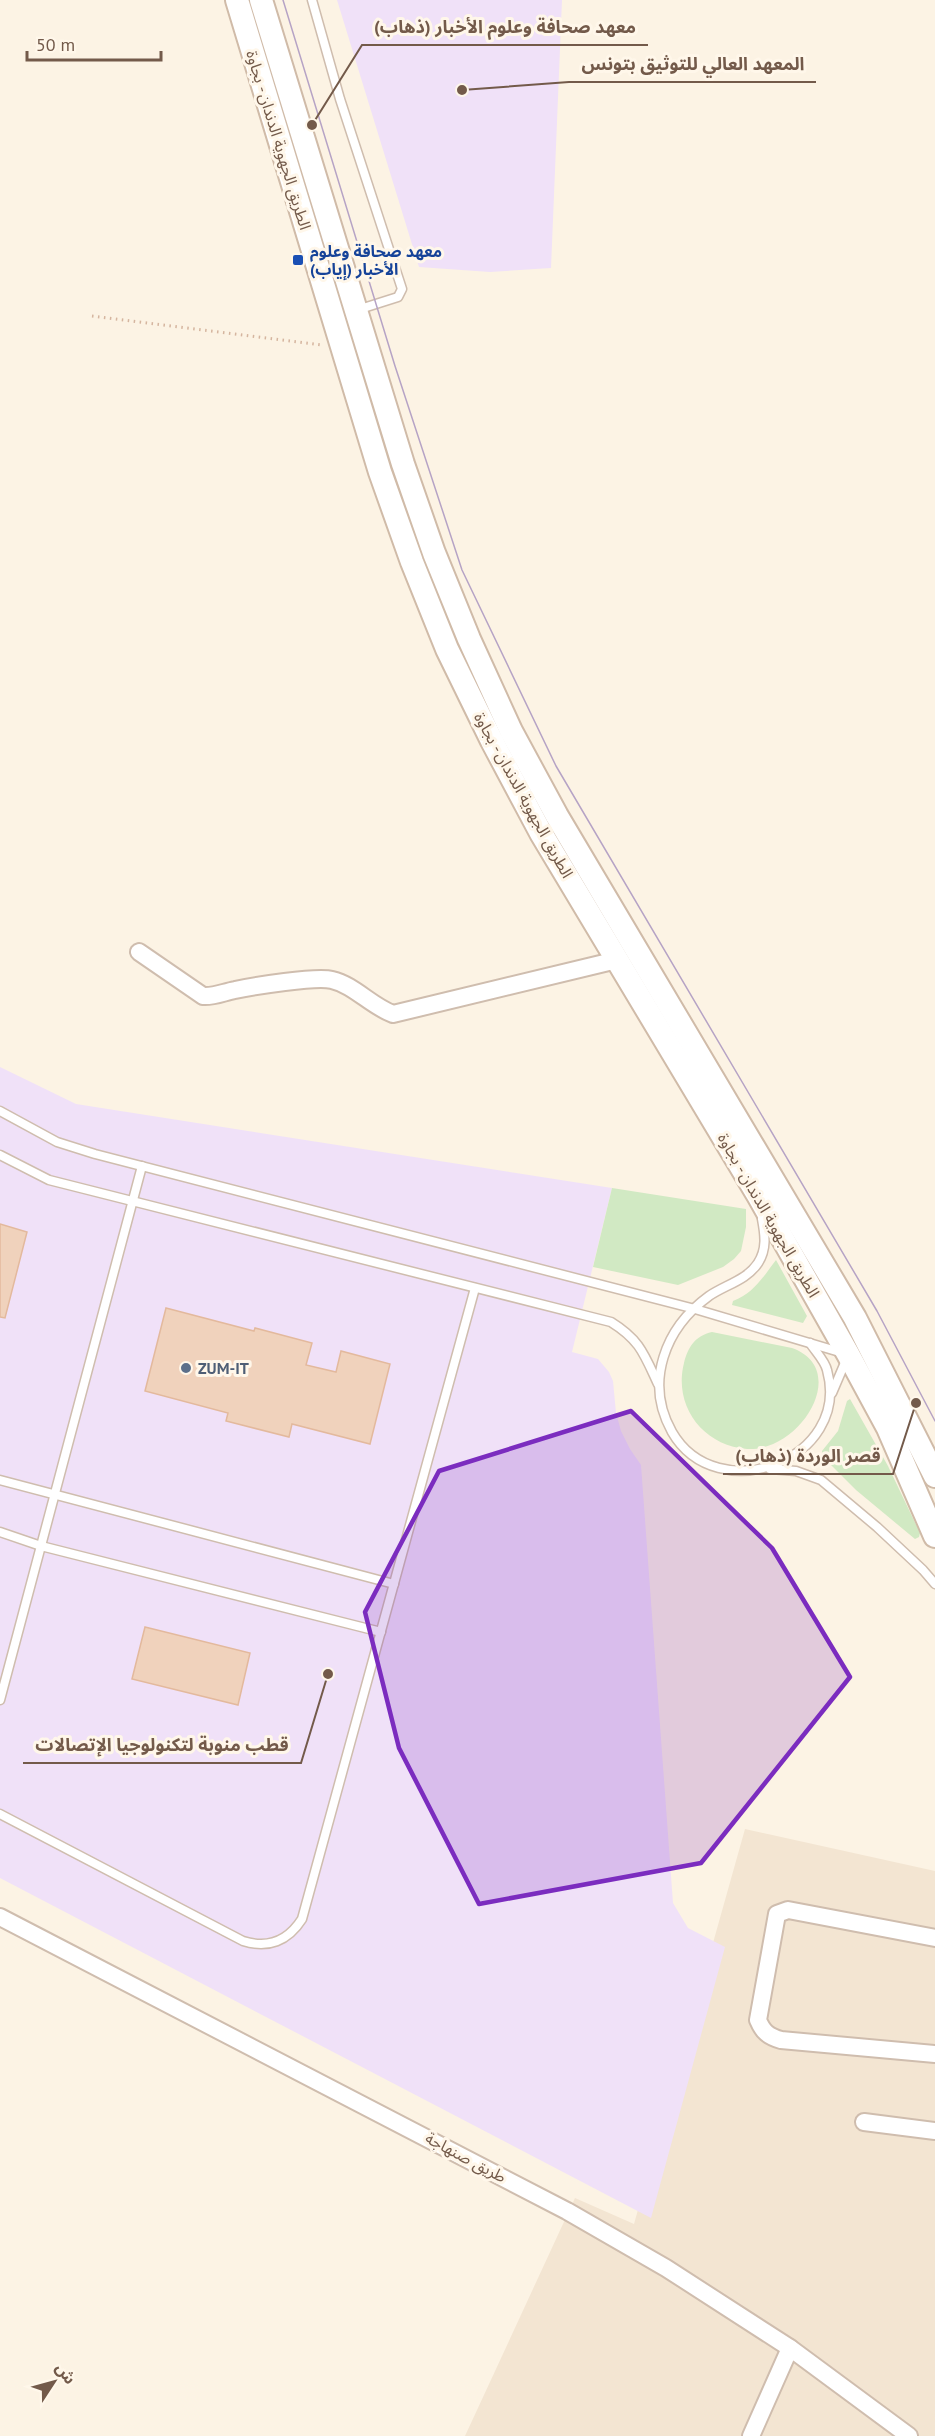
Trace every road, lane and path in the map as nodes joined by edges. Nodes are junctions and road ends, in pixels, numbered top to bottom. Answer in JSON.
{"nodes":[{"id":1,"x":237,"y":0,"type":"edge"},
{"id":2,"x":261,"y":0,"type":"edge"},
{"id":3,"x":312,"y":0,"type":"edge"},
{"id":4,"x":349,"y":286,"type":"junction"},
{"id":5,"x":324,"y":291,"type":"junction"},
{"id":6,"x":357,"y":310,"type":"junction"},
{"id":7,"x":92,"y":316,"type":"dead end"},
{"id":8,"x":342,"y":348,"type":"junction"},
{"id":9,"x":140,"y":952,"type":"dead end"},
{"id":10,"x":617,"y":960,"type":"junction"},
{"id":11,"x":0,"y":1111,"type":"edge"},
{"id":12,"x":0,"y":1155,"type":"edge"},
{"id":13,"x":142,"y":1166,"type":"junction"},
{"id":14,"x":758,"y":1195,"type":"junction"},
{"id":15,"x":132,"y":1201,"type":"junction"},
{"id":16,"x":475,"y":1288,"type":"junction"},
{"id":17,"x":695,"y":1309,"type":"junction"},
{"id":18,"x":810,"y":1343,"type":"junction"},
{"id":19,"x":854,"y":1343,"type":"junction"},
{"id":20,"x":869,"y":1365,"type":"dead end"},
{"id":21,"x":658,"y":1384,"type":"junction"},
{"id":22,"x":891,"y":1387,"type":"junction"},
{"id":23,"x":832,"y":1393,"type":"junction"},
{"id":24,"x":767,"y":1469,"type":"junction"},
{"id":25,"x":935,"y":1476,"type":"edge"},
{"id":26,"x":0,"y":1480,"type":"edge"},
{"id":27,"x":54,"y":1495,"type":"junction"},
{"id":28,"x":933,"y":1528,"type":"edge"},
{"id":29,"x":0,"y":1532,"type":"edge"},
{"id":30,"x":41,"y":1546,"type":"junction"},
{"id":31,"x":394,"y":1584,"type":"junction"},
{"id":32,"x":935,"y":1584,"type":"edge"},
{"id":33,"x":381,"y":1632,"type":"junction"},
{"id":34,"x":0,"y":1700,"type":"edge"},
{"id":35,"x":0,"y":1814,"type":"edge"},
{"id":36,"x":0,"y":1917,"type":"edge"},
{"id":37,"x":935,"y":1938,"type":"edge"},
{"id":38,"x":935,"y":2054,"type":"edge"},
{"id":39,"x":864,"y":2122,"type":"dead end"},
{"id":40,"x":935,"y":2131,"type":"edge"},
{"id":41,"x":790,"y":2348,"type":"junction"},
{"id":42,"x":751,"y":2436,"type":"edge"},
{"id":43,"x":909,"y":2436,"type":"edge"}],
"edges":[{"from":1,"to":5,"type":"main road","name":"الطريق الجهوية الدندان - بجاوة"},
{"from":2,"to":4,"type":"main road","name":"الطريق الجهوية الدندان - بجاوة"},
{"from":3,"to":6,"type":"lane"},
{"from":4,"to":5,"type":"main road"},
{"from":4,"to":6,"type":"main road","name":"الطريق الجهوية الدندان - بجاوة"},
{"from":5,"to":8,"type":"main road","name":"الطريق الجهوية الدندان - بجاوة"},
{"from":6,"to":19,"type":"main road","name":"الطريق الجهوية الدندان - بجاوة"},
{"from":7,"to":8,"type":"path"},
{"from":8,"to":10,"type":"main road","name":"الطريق الجهوية الدندان - بجاوة"},
{"from":9,"to":10,"type":"street"},
{"from":10,"to":14,"type":"main road","name":"الطريق الجهوية الدندان - بجاوة"},
{"from":11,"to":13,"type":"lane"},
{"from":12,"to":15,"type":"lane"},
{"from":13,"to":15,"type":"lane"},
{"from":13,"to":17,"type":"lane"},
{"from":14,"to":17,"type":"lane"},
{"from":14,"to":19,"type":"main road","name":"الطريق الجهوية الدندان - بجاوة"},
{"from":15,"to":16,"type":"lane"},
{"from":15,"to":27,"type":"lane"},
{"from":16,"to":21,"type":"lane"},
{"from":16,"to":31,"type":"lane"},
{"from":17,"to":18,"type":"lane"},
{"from":17,"to":21,"type":"lane"},
{"from":18,"to":19,"type":"lane"},
{"from":18,"to":23,"type":"lane"},
{"from":19,"to":22,"type":"main road","name":"الطريق الجهوية الدندان - بجاوة"},
{"from":19,"to":23,"type":"lane"},
{"from":19,"to":28,"type":"main road","name":"الطريق الجهوية الدندان - بجاوة"},
{"from":20,"to":22,"type":"lane"},
{"from":21,"to":24,"type":"lane"},
{"from":22,"to":25,"type":"main road","name":"الطريق الجهوية الدندان - بجاوة"},
{"from":23,"to":24,"type":"lane"},
{"from":24,"to":32,"type":"lane"},
{"from":26,"to":27,"type":"lane"},
{"from":27,"to":30,"type":"lane"},
{"from":27,"to":31,"type":"lane"},
{"from":29,"to":30,"type":"lane"},
{"from":30,"to":33,"type":"lane"},
{"from":30,"to":34,"type":"lane"},
{"from":31,"to":33,"type":"lane"},
{"from":33,"to":35,"type":"lane"},
{"from":36,"to":41,"type":"street","name":"طريق صنهاجة"},
{"from":37,"to":38,"type":"street"},
{"from":39,"to":40,"type":"street"},
{"from":41,"to":42,"type":"street"},
{"from":41,"to":43,"type":"street","name":"طريق صنهاجة"}]}
